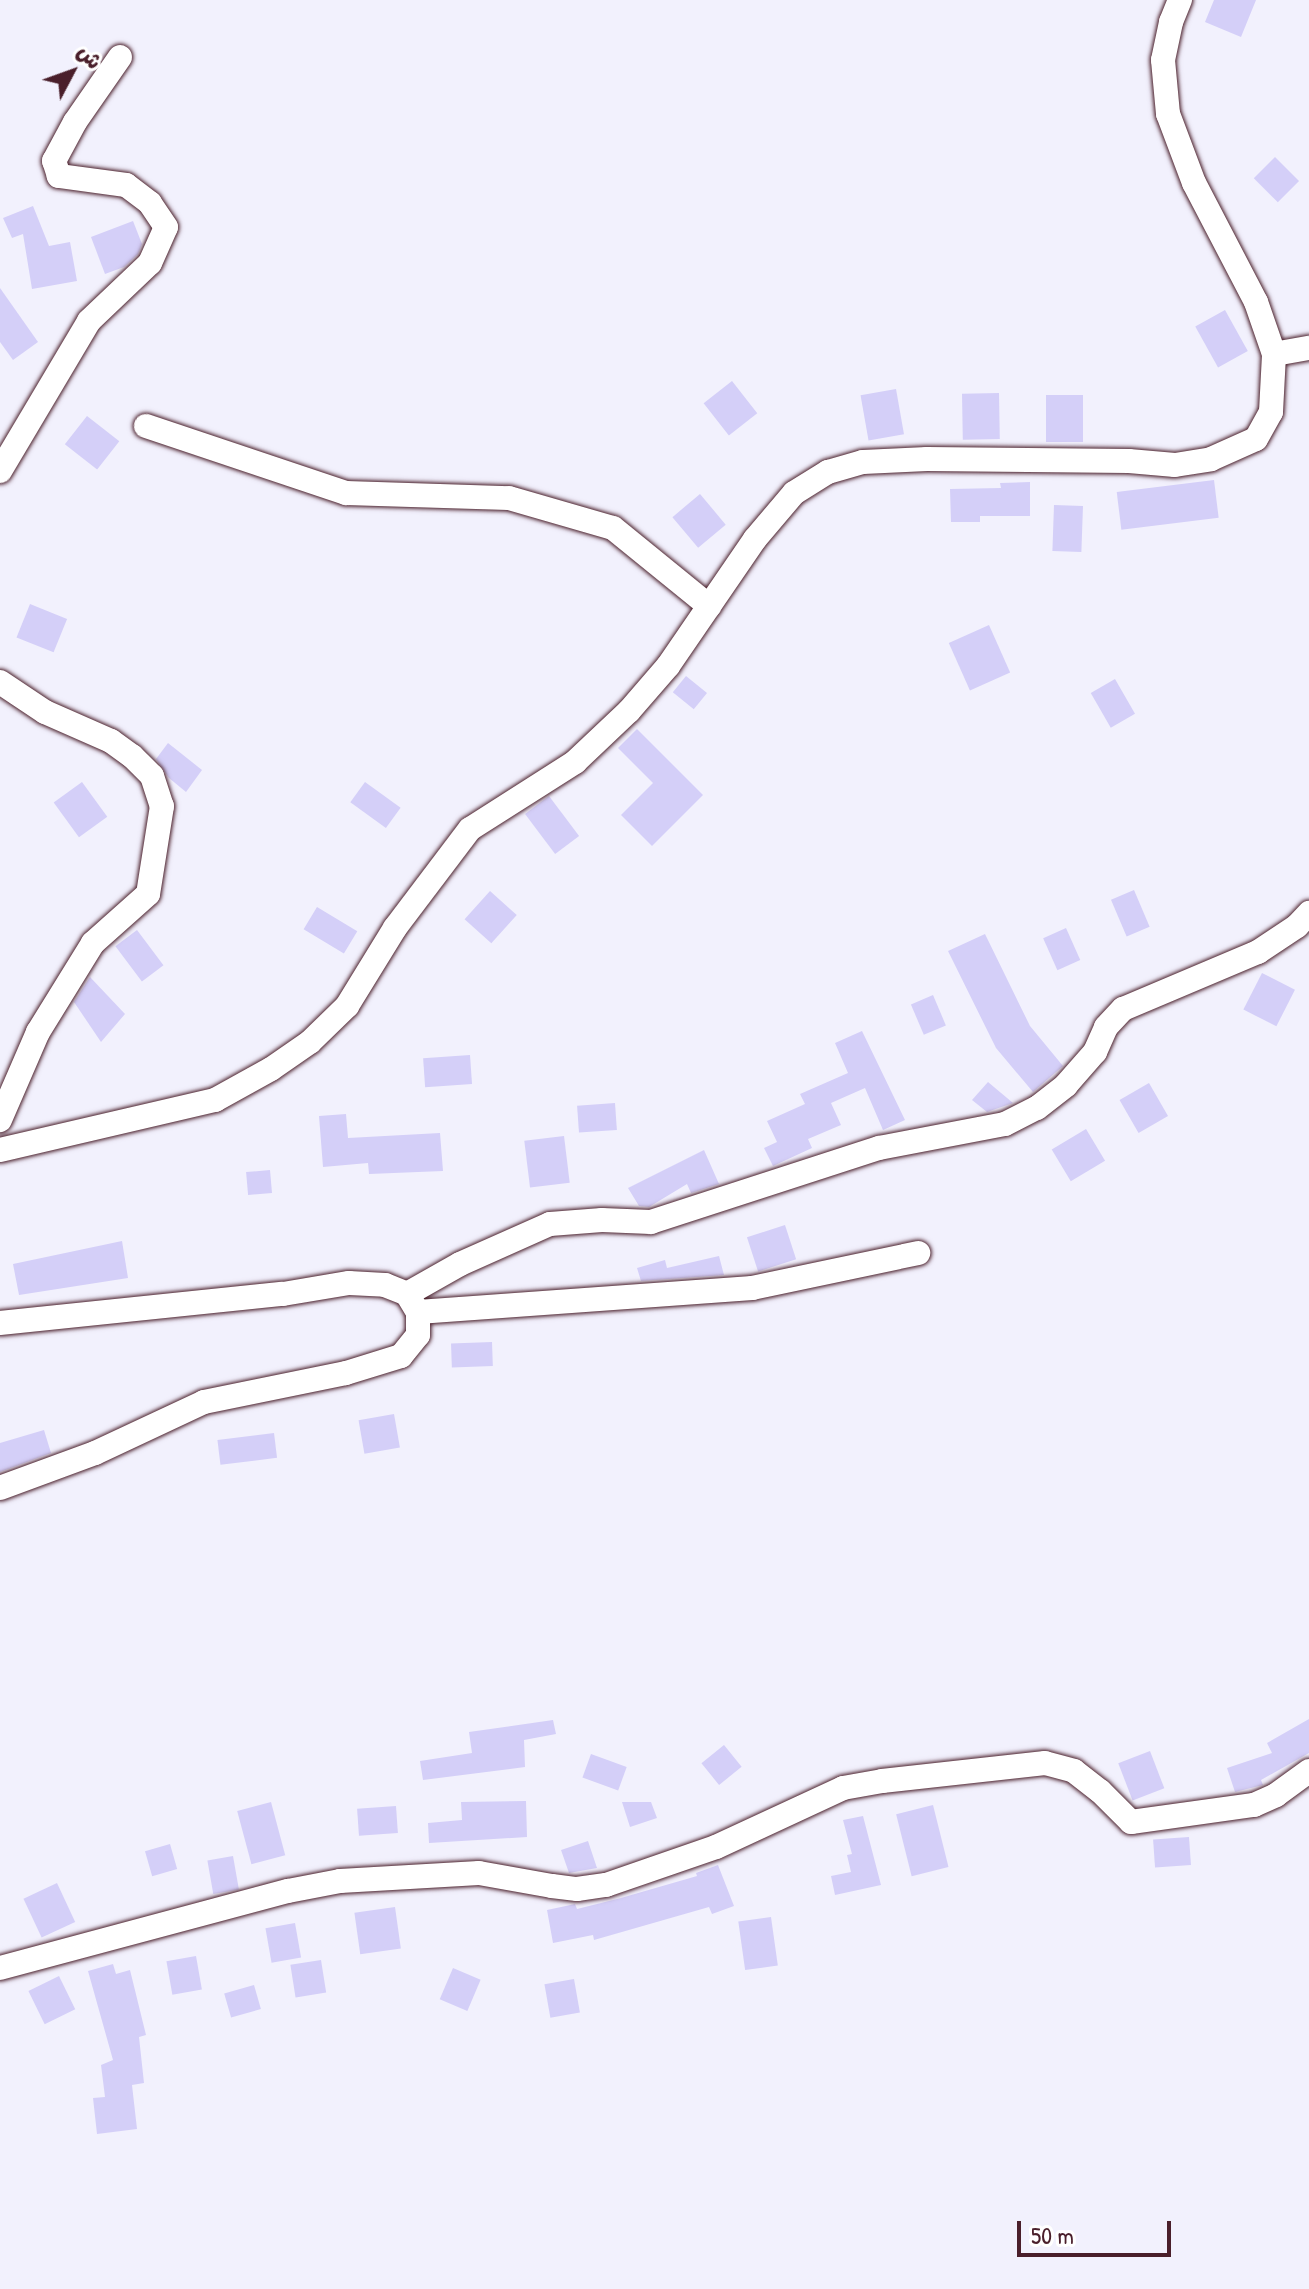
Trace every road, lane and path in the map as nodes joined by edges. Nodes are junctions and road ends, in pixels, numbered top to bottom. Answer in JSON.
{"nodes":[{"id":1,"x":1180,"y":0,"type":"edge"},
{"id":2,"x":120,"y":57,"type":"dead end"},
{"id":3,"x":1309,"y":348,"type":"edge"},
{"id":4,"x":1274,"y":354,"type":"junction"},
{"id":5,"x":146,"y":426,"type":"dead end"},
{"id":6,"x":0,"y":471,"type":"edge"},
{"id":7,"x":709,"y":606,"type":"junction"},
{"id":8,"x":0,"y":682,"type":"edge"},
{"id":9,"x":1309,"y":913,"type":"edge"},
{"id":10,"x":0,"y":1120,"type":"edge"},
{"id":11,"x":0,"y":1150,"type":"edge"},
{"id":12,"x":918,"y":1253,"type":"dead end"},
{"id":13,"x":412,"y":1303,"type":"junction"},
{"id":14,"x":0,"y":1323,"type":"edge"},
{"id":15,"x":0,"y":1488,"type":"edge"},
{"id":16,"x":1309,"y":1771,"type":"edge"},
{"id":17,"x":0,"y":1968,"type":"edge"}],
"edges":[{"from":1,"to":4,"type":"street"},
{"from":2,"to":6,"type":"street"},
{"from":3,"to":4,"type":"street"},
{"from":4,"to":7,"type":"street"},
{"from":5,"to":7,"type":"street"},
{"from":7,"to":11,"type":"street"},
{"from":8,"to":10,"type":"street"},
{"from":9,"to":13,"type":"street"},
{"from":12,"to":13,"type":"street"},
{"from":13,"to":14,"type":"street"},
{"from":13,"to":15,"type":"street"},
{"from":16,"to":17,"type":"street"}]}
